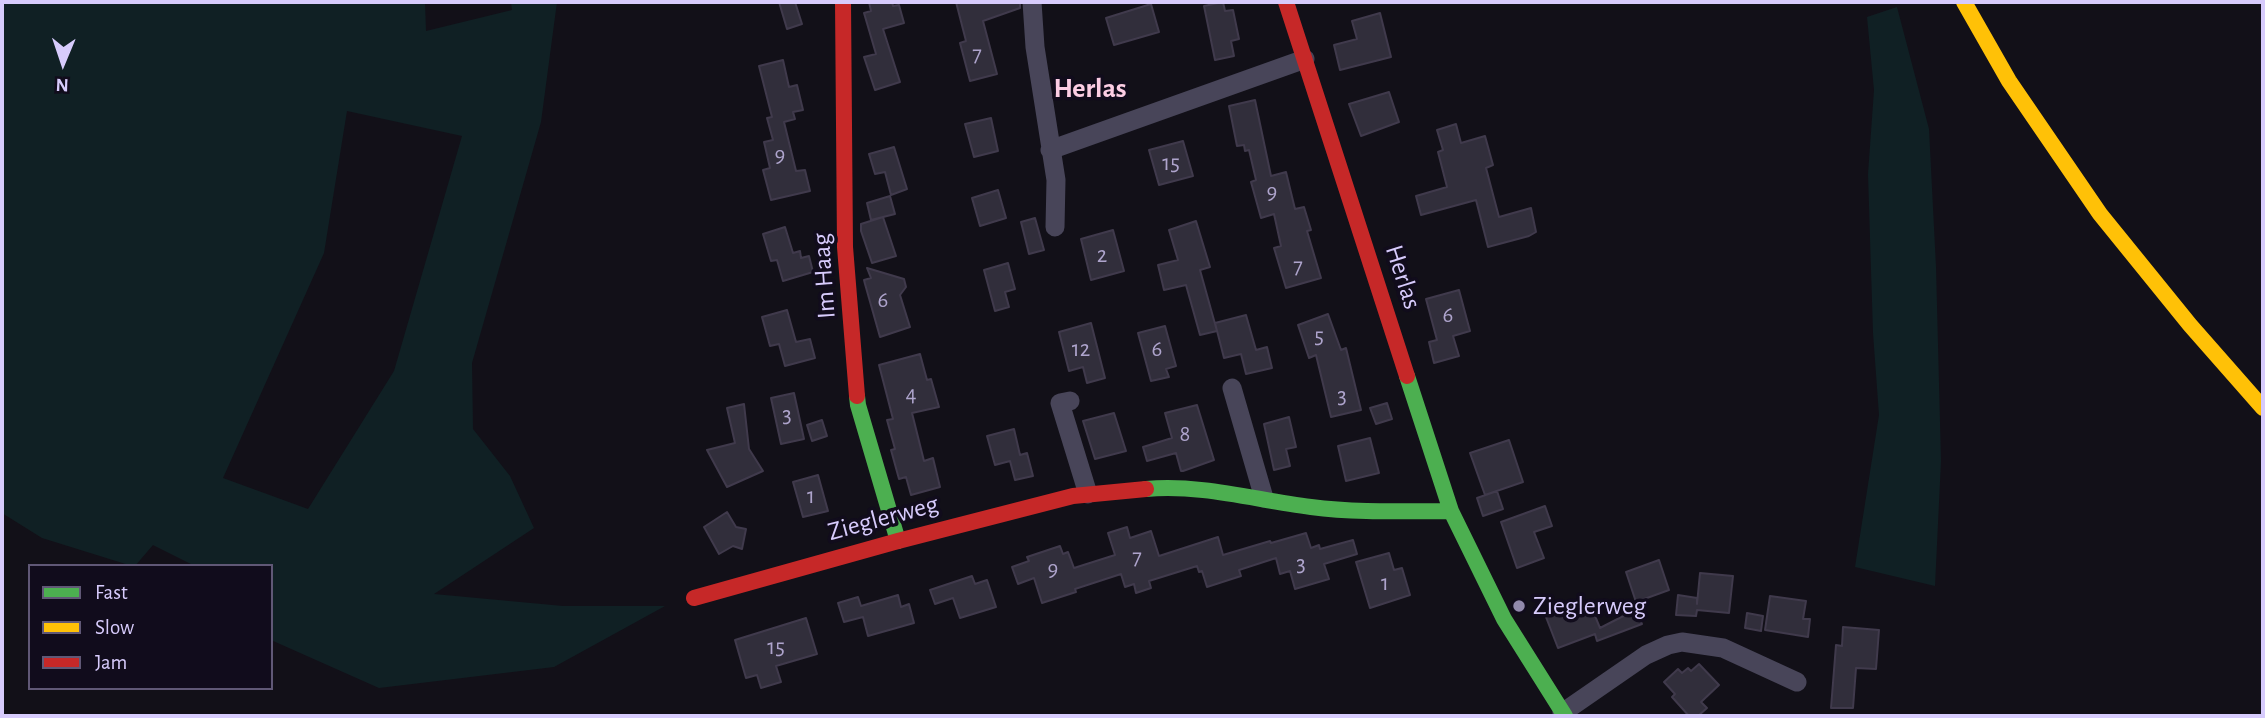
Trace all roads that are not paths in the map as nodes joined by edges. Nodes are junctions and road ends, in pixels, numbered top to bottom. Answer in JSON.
{"nodes":[{"id":1,"x":843,"y":2,"type":"edge"},
{"id":2,"x":1032,"y":2,"type":"edge"},
{"id":3,"x":1286,"y":2,"type":"edge"},
{"id":4,"x":1964,"y":2,"type":"edge"},
{"id":5,"x":1306,"y":59,"type":"junction"},
{"id":6,"x":1050,"y":150,"type":"junction"},
{"id":7,"x":1055,"y":228,"type":"dead end"},
{"id":8,"x":1232,"y":388,"type":"dead end"},
{"id":9,"x":1070,"y":401,"type":"dead end"},
{"id":10,"x":2263,"y":408,"type":"edge"},
{"id":11,"x":1088,"y":494,"type":"junction"},
{"id":12,"x":1264,"y":498,"type":"junction"},
{"id":13,"x":1451,"y":512,"type":"junction"},
{"id":14,"x":898,"y":541,"type":"junction"},
{"id":15,"x":694,"y":598,"type":"dead end"},
{"id":16,"x":1797,"y":682,"type":"dead end"},
{"id":17,"x":1564,"y":715,"type":"edge"}],
"edges":[{"from":1,"to":14,"type":"street","name":"Im Haag"},
{"from":2,"to":6,"type":"street"},
{"from":3,"to":5,"type":"street","name":"Herlas"},
{"from":4,"to":10,"type":"street"},
{"from":5,"to":6,"type":"street"},
{"from":5,"to":13,"type":"street","name":"Herlas"},
{"from":6,"to":7,"type":"street"},
{"from":8,"to":12,"type":"street"},
{"from":9,"to":11,"type":"street"},
{"from":11,"to":12,"type":"street","name":"Zieglerweg"},
{"from":11,"to":14,"type":"street","name":"Zieglerweg"},
{"from":12,"to":13,"type":"street","name":"Zieglerweg"},
{"from":13,"to":17,"type":"street","name":"Herlas"},
{"from":14,"to":15,"type":"street","name":"Zieglerweg"},
{"from":16,"to":17,"type":"street"}]}
